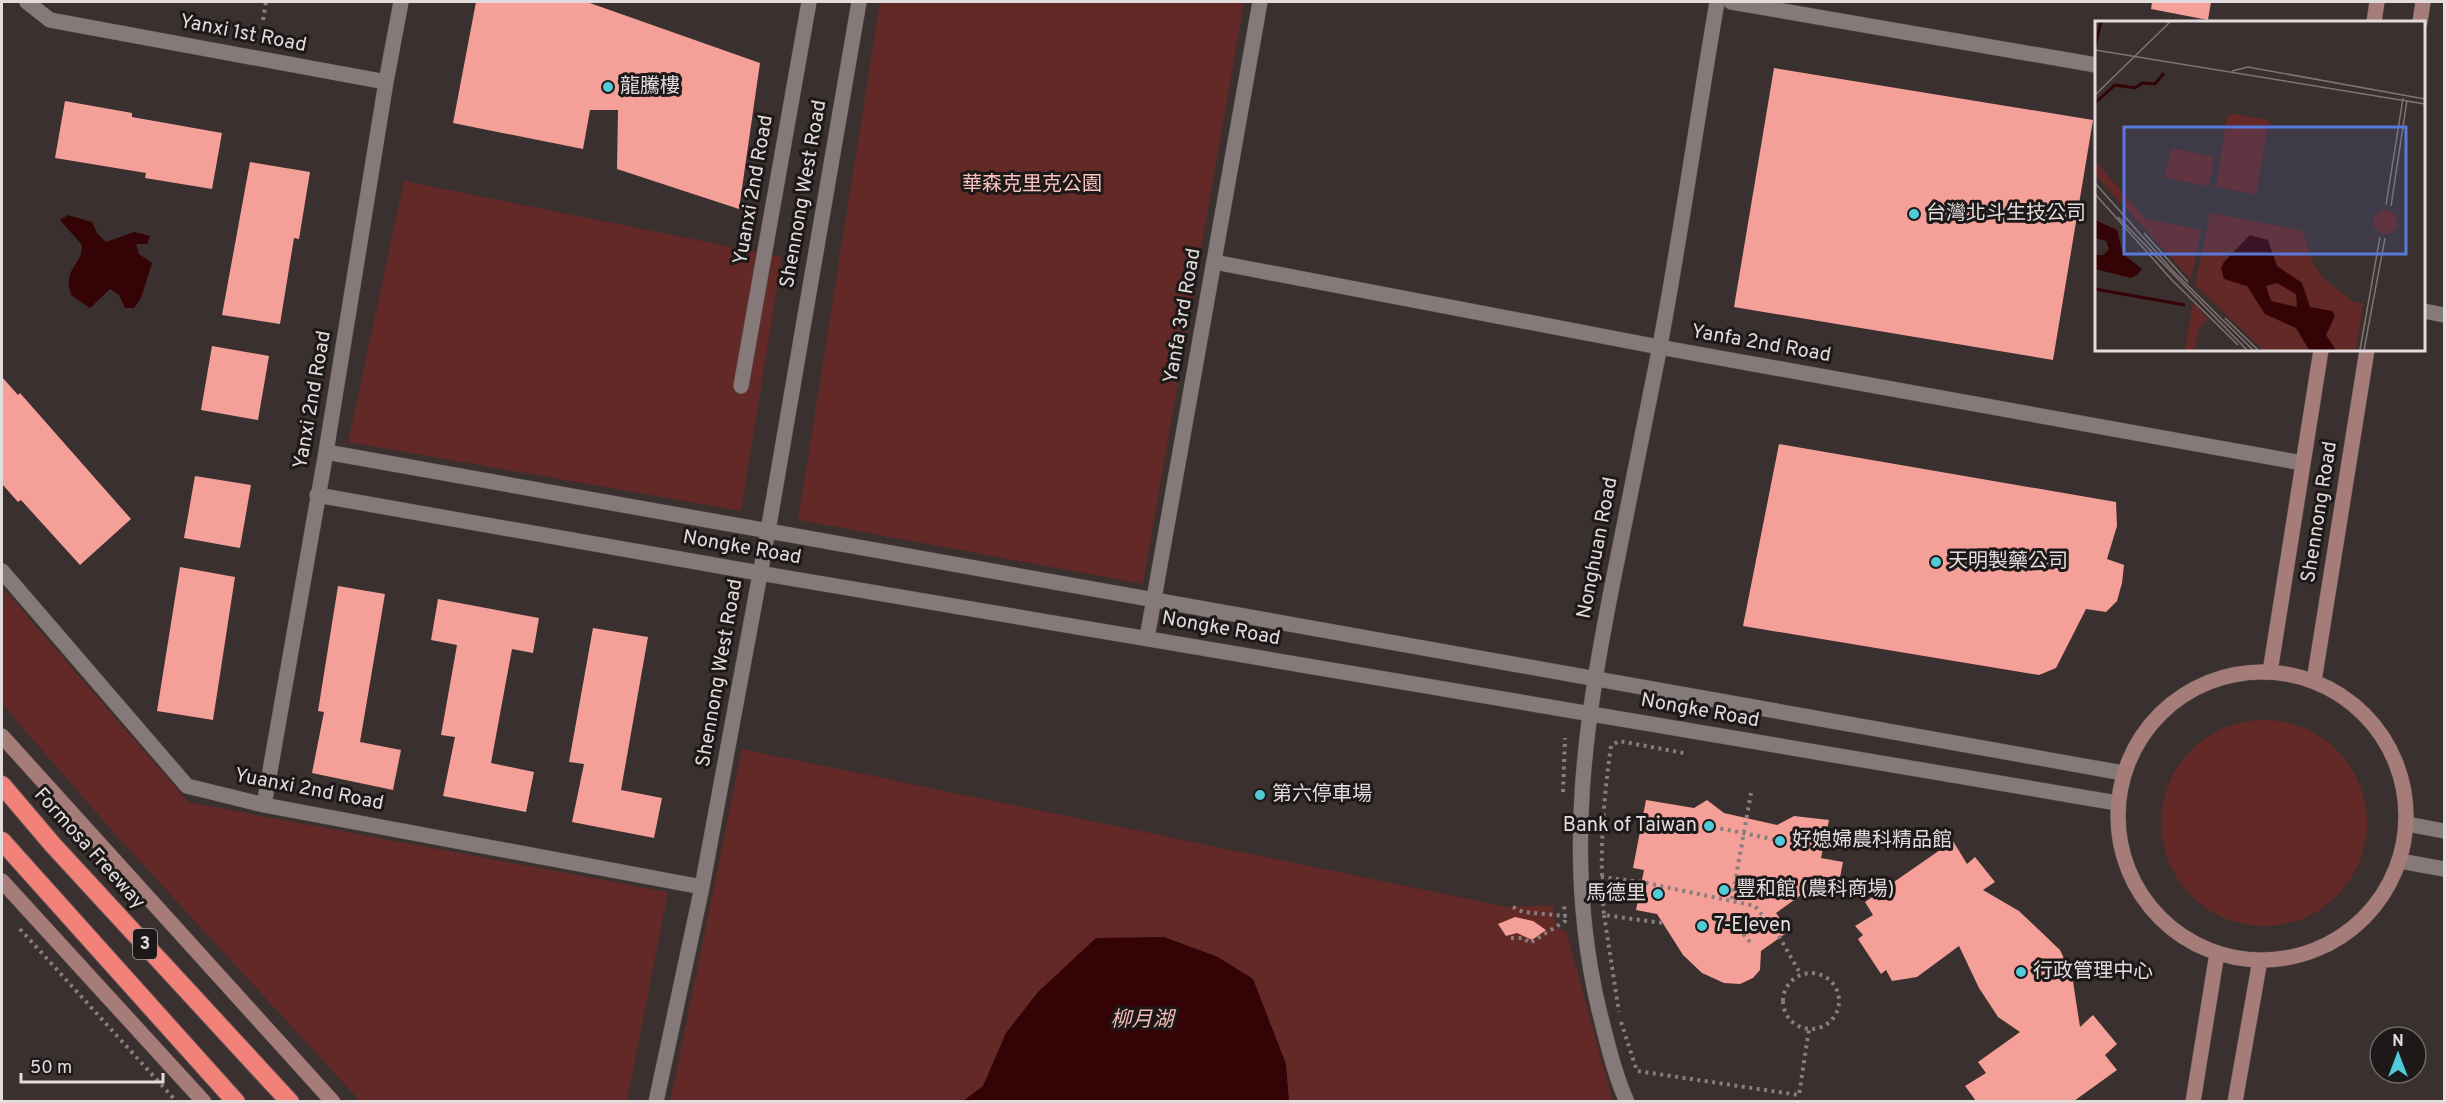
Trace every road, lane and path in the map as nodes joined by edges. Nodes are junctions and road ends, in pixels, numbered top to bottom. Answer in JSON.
{"nodes":[{"id":1,"x":27,"y":2,"type":"edge"},
{"id":2,"x":266,"y":2,"type":"edge"},
{"id":3,"x":401,"y":2,"type":"edge"},
{"id":4,"x":809,"y":2,"type":"edge"},
{"id":5,"x":859,"y":2,"type":"edge"},
{"id":6,"x":1260,"y":2,"type":"edge"},
{"id":7,"x":1717,"y":2,"type":"edge"},
{"id":8,"x":1731,"y":2,"type":"edge"},
{"id":9,"x":2377,"y":2,"type":"edge"},
{"id":10,"x":2423,"y":2,"type":"edge"},
{"id":11,"x":263,"y":20,"type":"dead end"},
{"id":12,"x":2374,"y":21,"type":"edge"},
{"id":13,"x":2420,"y":21,"type":"edge"},
{"id":14,"x":2095,"y":65,"type":"edge"},
{"id":15,"x":386,"y":82,"type":"junction"},
{"id":16,"x":1214,"y":262,"type":"junction"},
{"id":17,"x":1659,"y":347,"type":"junction"},
{"id":18,"x":2320,"y":351,"type":"edge"},
{"id":19,"x":2367,"y":351,"type":"edge"},
{"id":20,"x":741,"y":386,"type":"dead end"},
{"id":21,"x":326,"y":452,"type":"junction"},
{"id":22,"x":2302,"y":463,"type":"junction"},
{"id":23,"x":317,"y":495,"type":"junction"},
{"id":24,"x":768,"y":531,"type":"junction"},
{"id":25,"x":2,"y":571,"type":"edge"},
{"id":26,"x":759,"y":573,"type":"junction"},
{"id":27,"x":1154,"y":600,"type":"junction"},
{"id":28,"x":1147,"y":638,"type":"junction"},
{"id":29,"x":2270,"y":672,"type":"junction"},
{"id":30,"x":1593,"y":679,"type":"junction"},
{"id":31,"x":2314,"y":681,"type":"junction"},
{"id":32,"x":1588,"y":713,"type":"junction"},
{"id":33,"x":2,"y":736,"type":"edge"},
{"id":34,"x":1565,"y":738,"type":"dead end"},
{"id":35,"x":1684,"y":753,"type":"dead end"},
{"id":36,"x":2123,"y":773,"type":"junction"},
{"id":37,"x":2,"y":785,"type":"edge"},
{"id":38,"x":1752,"y":793,"type":"dead end"},
{"id":39,"x":1563,"y":795,"type":"dead end"},
{"id":40,"x":2117,"y":803,"type":"junction"},
{"id":41,"x":264,"y":804,"type":"junction"},
{"id":42,"x":2407,"y":824,"type":"junction"},
{"id":43,"x":1713,"y":827,"type":"dead end"},
{"id":44,"x":2445,"y":831,"type":"edge"},
{"id":45,"x":1744,"y":834,"type":"junction"},
{"id":46,"x":1777,"y":840,"type":"dead end"},
{"id":47,"x":2,"y":842,"type":"edge"},
{"id":48,"x":2400,"y":861,"type":"junction"},
{"id":49,"x":2445,"y":869,"type":"edge"},
{"id":50,"x":1601,"y":877,"type":"junction"},
{"id":51,"x":2,"y":881,"type":"edge"},
{"id":52,"x":702,"y":887,"type":"junction"},
{"id":53,"x":1564,"y":898,"type":"dead end"},
{"id":54,"x":1732,"y":899,"type":"junction"},
{"id":55,"x":1513,"y":907,"type":"dead end"},
{"id":56,"x":1604,"y":915,"type":"junction"},
{"id":57,"x":1565,"y":916,"type":"junction"},
{"id":58,"x":1765,"y":918,"type":"junction"},
{"id":59,"x":1662,"y":923,"type":"dead end"},
{"id":60,"x":17,"y":926,"type":"dead end"},
{"id":61,"x":1511,"y":938,"type":"dead end"},
{"id":62,"x":1750,"y":942,"type":"dead end"},
{"id":63,"x":2217,"y":953,"type":"junction"},
{"id":64,"x":2260,"y":960,"type":"junction"},
{"id":65,"x":1801,"y":975,"type":"junction"},
{"id":66,"x":1809,"y":1029,"type":"junction"},
{"id":67,"x":177,"y":1101,"type":"edge"},
{"id":68,"x":204,"y":1101,"type":"edge"},
{"id":69,"x":236,"y":1101,"type":"edge"},
{"id":70,"x":290,"y":1101,"type":"edge"},
{"id":71,"x":333,"y":1101,"type":"edge"},
{"id":72,"x":656,"y":1101,"type":"edge"},
{"id":73,"x":1627,"y":1101,"type":"edge"},
{"id":74,"x":2193,"y":1101,"type":"edge"},
{"id":75,"x":2235,"y":1101,"type":"edge"}],
"edges":[{"from":1,"to":15,"type":"street","name":"Yanxi 1st Road"},
{"from":2,"to":11,"type":"path"},
{"from":3,"to":15,"type":"street","name":"Yanxi 2nd Road"},
{"from":4,"to":20,"type":"street","name":"Yuanxi 2nd Road"},
{"from":5,"to":24,"type":"street","name":"Shennong West Road"},
{"from":6,"to":16,"type":"street","name":"Yanfa 3rd Road"},
{"from":7,"to":17,"type":"street","name":"Nonghuan Road"},
{"from":8,"to":14,"type":"street"},
{"from":9,"to":12,"type":"street"},
{"from":10,"to":13,"type":"street"},
{"from":15,"to":21,"type":"street","name":"Yanxi 2nd Road"},
{"from":16,"to":17,"type":"street","name":"Yanfa 2nd Road"},
{"from":16,"to":27,"type":"street","name":"Yanfa 3rd Road"},
{"from":17,"to":22,"type":"street","name":"Yanfa 2nd Road"},
{"from":17,"to":30,"type":"street","name":"Nonghuan Road"},
{"from":18,"to":22,"type":"street","name":"Shennong Road"},
{"from":19,"to":31,"type":"street","name":"Shennong Road"},
{"from":21,"to":23,"type":"street","name":"Yanxi 2nd Road"},
{"from":21,"to":24,"type":"street","name":"Nongke Road"},
{"from":22,"to":29,"type":"street","name":"Shennong Road"},
{"from":23,"to":26,"type":"street","name":"Nongke Road"},
{"from":23,"to":41,"type":"street","name":"Yanxi 2nd Road"},
{"from":24,"to":26,"type":"street","name":"Shennong West Road"},
{"from":24,"to":27,"type":"street","name":"Nongke Road"},
{"from":25,"to":41,"type":"street","name":"Yuanxi 2nd Road"},
{"from":26,"to":28,"type":"street","name":"Nongke Road"},
{"from":26,"to":52,"type":"street","name":"Shennong West Road"},
{"from":27,"to":28,"type":"street","name":"Yanfa 3rd Road"},
{"from":27,"to":30,"type":"street","name":"Nongke Road"},
{"from":28,"to":32,"type":"street","name":"Nongke Road"},
{"from":29,"to":31,"type":"street"},
{"from":29,"to":36,"type":"street"},
{"from":30,"to":32,"type":"street","name":"Nonghuan Road"},
{"from":30,"to":36,"type":"street","name":"Nongke Road"},
{"from":31,"to":42,"type":"street"},
{"from":32,"to":40,"type":"street","name":"Nongke Road"},
{"from":32,"to":73,"type":"street","name":"Nonghuan Road"},
{"from":33,"to":71,"type":"street"},
{"from":34,"to":39,"type":"path"},
{"from":35,"to":50,"type":"path"},
{"from":36,"to":40,"type":"street"},
{"from":37,"to":70,"type":"highway","name":"Formosa Freeway","number":"3"},
{"from":38,"to":45,"type":"path"},
{"from":40,"to":63,"type":"street"},
{"from":41,"to":52,"type":"street","name":"Yuanxi 2nd Road"},
{"from":42,"to":44,"type":"street"},
{"from":42,"to":48,"type":"street"},
{"from":43,"to":45,"type":"path"},
{"from":45,"to":46,"type":"path"},
{"from":45,"to":54,"type":"path"},
{"from":47,"to":69,"type":"highway","number":"3"},
{"from":48,"to":49,"type":"street"},
{"from":48,"to":64,"type":"street"},
{"from":50,"to":54,"type":"path"},
{"from":50,"to":56,"type":"path"},
{"from":51,"to":68,"type":"street"},
{"from":52,"to":72,"type":"street","name":"Shennong West Road"},
{"from":53,"to":57,"type":"path"},
{"from":54,"to":58,"type":"path"},
{"from":55,"to":57,"type":"path"},
{"from":56,"to":59,"type":"path"},
{"from":56,"to":66,"type":"path"},
{"from":57,"to":61,"type":"path"},
{"from":58,"to":62,"type":"path"},
{"from":58,"to":65,"type":"path"},
{"from":60,"to":67,"type":"path"},
{"from":63,"to":64,"type":"street"},
{"from":63,"to":74,"type":"street"},
{"from":64,"to":75,"type":"street"},
{"from":65,"to":66,"type":"path"},
{"from":65,"to":66,"type":"path"}]}
